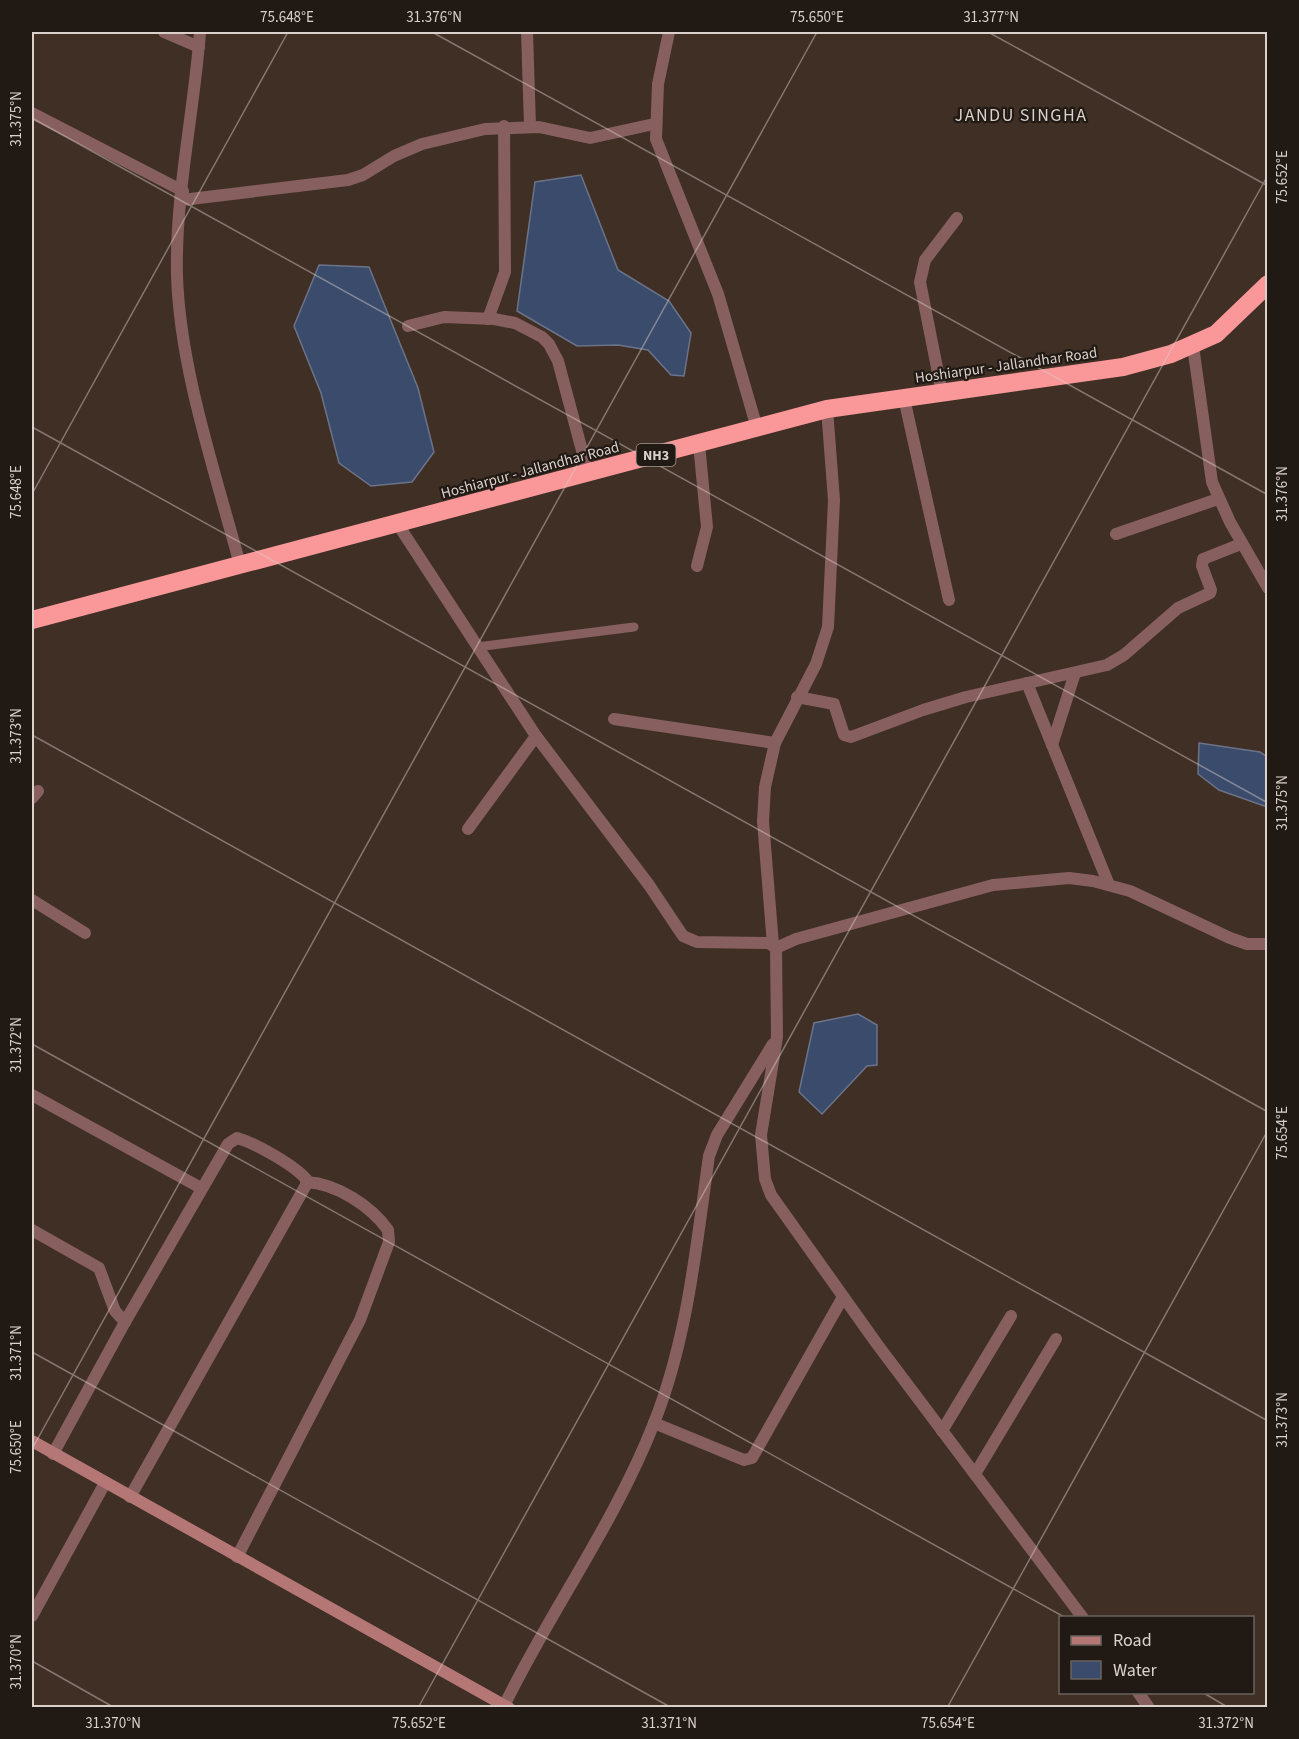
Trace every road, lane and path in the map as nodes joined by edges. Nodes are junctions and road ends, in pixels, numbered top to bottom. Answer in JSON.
{"nodes":[{"id":1,"x":164,"y":32,"type":"edge"},
{"id":2,"x":200,"y":32,"type":"edge"},
{"id":3,"x":527,"y":32,"type":"edge"},
{"id":4,"x":669,"y":32,"type":"edge"},
{"id":5,"x":199,"y":47,"type":"junction"},
{"id":6,"x":32,"y":113,"type":"edge"},
{"id":7,"x":654,"y":124,"type":"junction"},
{"id":8,"x":504,"y":126,"type":"junction"},
{"id":9,"x":530,"y":126,"type":"junction"},
{"id":10,"x":182,"y":195,"type":"junction"},
{"id":11,"x":957,"y":218,"type":"dead end"},
{"id":12,"x":1268,"y":284,"type":"edge"},
{"id":13,"x":488,"y":320,"type":"junction"},
{"id":14,"x":408,"y":326,"type":"dead end"},
{"id":15,"x":1193,"y":346,"type":"junction"},
{"id":16,"x":942,"y":393,"type":"junction"},
{"id":17,"x":904,"y":398,"type":"junction"},
{"id":18,"x":827,"y":409,"type":"junction"},
{"id":19,"x":757,"y":428,"type":"junction"},
{"id":20,"x":699,"y":444,"type":"junction"},
{"id":21,"x":588,"y":473,"type":"junction"},
{"id":22,"x":1218,"y":499,"type":"junction"},
{"id":23,"x":397,"y":523,"type":"junction"},
{"id":24,"x":1116,"y":534,"type":"dead end"},
{"id":25,"x":1241,"y":544,"type":"junction"},
{"id":26,"x":240,"y":565,"type":"junction"},
{"id":27,"x":697,"y":566,"type":"dead end"},
{"id":28,"x":1268,"y":588,"type":"edge"},
{"id":29,"x":949,"y":600,"type":"dead end"},
{"id":30,"x":32,"y":620,"type":"edge"},
{"id":31,"x":634,"y":627,"type":"dead end"},
{"id":32,"x":477,"y":647,"type":"junction"},
{"id":33,"x":1075,"y":673,"type":"junction"},
{"id":34,"x":1027,"y":683,"type":"junction"},
{"id":35,"x":797,"y":697,"type":"junction"},
{"id":36,"x":614,"y":719,"type":"dead end"},
{"id":37,"x":536,"y":736,"type":"junction"},
{"id":38,"x":775,"y":743,"type":"junction"},
{"id":39,"x":1052,"y":745,"type":"junction"},
{"id":40,"x":468,"y":830,"type":"dead end"},
{"id":41,"x":1109,"y":885,"type":"junction"},
{"id":42,"x":32,"y":900,"type":"edge"},
{"id":43,"x":86,"y":933,"type":"dead end"},
{"id":44,"x":1247,"y":944,"type":"junction"},
{"id":45,"x":1268,"y":944,"type":"edge"},
{"id":46,"x":775,"y":946,"type":"junction"},
{"id":47,"x":1268,"y":955,"type":"edge"},
{"id":48,"x":777,"y":1037,"type":"junction"},
{"id":49,"x":32,"y":1095,"type":"edge"},
{"id":50,"x":307,"y":1182,"type":"junction"},
{"id":51,"x":201,"y":1188,"type":"junction"},
{"id":52,"x":32,"y":1230,"type":"edge"},
{"id":53,"x":843,"y":1297,"type":"junction"},
{"id":54,"x":1011,"y":1316,"type":"dead end"},
{"id":55,"x":125,"y":1322,"type":"junction"},
{"id":56,"x":1056,"y":1339,"type":"dead end"},
{"id":57,"x":654,"y":1423,"type":"junction"},
{"id":58,"x":942,"y":1431,"type":"junction"},
{"id":59,"x":32,"y":1441,"type":"edge"},
{"id":60,"x":53,"y":1454,"type":"junction"},
{"id":61,"x":975,"y":1474,"type":"junction"},
{"id":62,"x":105,"y":1483,"type":"junction"},
{"id":63,"x":130,"y":1497,"type":"junction"},
{"id":64,"x":237,"y":1557,"type":"junction"},
{"id":65,"x":32,"y":1616,"type":"edge"},
{"id":66,"x":1082,"y":1616,"type":"edge"},
{"id":67,"x":1139,"y":1694,"type":"edge"},
{"id":68,"x":505,"y":1706,"type":"edge"},
{"id":69,"x":1149,"y":1707,"type":"edge"}],
"edges":[{"from":1,"to":5,"type":"street"},
{"from":2,"to":5,"type":"street"},
{"from":3,"to":9,"type":"street"},
{"from":4,"to":7,"type":"street"},
{"from":5,"to":10,"type":"street"},
{"from":6,"to":10,"type":"street"},
{"from":7,"to":9,"type":"street"},
{"from":7,"to":19,"type":"street"},
{"from":8,"to":9,"type":"street"},
{"from":8,"to":10,"type":"street"},
{"from":8,"to":13,"type":"street"},
{"from":10,"to":26,"type":"street"},
{"from":11,"to":16,"type":"street"},
{"from":12,"to":15,"type":"highway","name":"Hoshiarpur - Jallandhar Road","number":"NH3"},
{"from":13,"to":14,"type":"street"},
{"from":13,"to":21,"type":"street"},
{"from":15,"to":16,"type":"highway","name":"Hoshiarpur - Jallandhar Road","number":"NH3"},
{"from":15,"to":22,"type":"street"},
{"from":16,"to":17,"type":"highway","name":"Hoshiarpur - Jallandhar Road","number":"NH3"},
{"from":17,"to":18,"type":"highway","name":"Hoshiarpur - Jallandhar Road","number":"NH3"},
{"from":17,"to":29,"type":"street"},
{"from":18,"to":19,"type":"highway","name":"Hoshiarpur - Jallandhar Road","number":"NH3"},
{"from":18,"to":35,"type":"street"},
{"from":19,"to":20,"type":"highway","name":"Hoshiarpur - Jallandhar Road","number":"NH3"},
{"from":20,"to":21,"type":"highway","name":"Hoshiarpur - Jallandhar Road","number":"NH3"},
{"from":20,"to":27,"type":"street"},
{"from":21,"to":23,"type":"highway","name":"Hoshiarpur - Jallandhar Road","number":"NH3"},
{"from":22,"to":24,"type":"street"},
{"from":22,"to":25,"type":"street"},
{"from":23,"to":26,"type":"highway","name":"Hoshiarpur - Jallandhar Road","number":"NH3"},
{"from":23,"to":32,"type":"street"},
{"from":25,"to":28,"type":"street"},
{"from":25,"to":33,"type":"street"},
{"from":26,"to":30,"type":"highway","name":"Hoshiarpur - Jallandhar Road","number":"NH3"},
{"from":31,"to":32,"type":"lane"},
{"from":32,"to":37,"type":"street"},
{"from":33,"to":34,"type":"street"},
{"from":33,"to":39,"type":"street"},
{"from":34,"to":35,"type":"street"},
{"from":34,"to":39,"type":"street"},
{"from":35,"to":38,"type":"street"},
{"from":36,"to":38,"type":"street"},
{"from":37,"to":40,"type":"street"},
{"from":37,"to":46,"type":"street"},
{"from":38,"to":46,"type":"street"},
{"from":39,"to":41,"type":"street"},
{"from":41,"to":44,"type":"street"},
{"from":41,"to":46,"type":"street"},
{"from":42,"to":43,"type":"street"},
{"from":44,"to":45,"type":"street"},
{"from":44,"to":47,"type":"street"},
{"from":46,"to":48,"type":"street"},
{"from":48,"to":53,"type":"street"},
{"from":48,"to":57,"type":"street"},
{"from":49,"to":51,"type":"street"},
{"from":50,"to":51,"type":"street"},
{"from":50,"to":63,"type":"street"},
{"from":50,"to":64,"type":"street"},
{"from":51,"to":55,"type":"street"},
{"from":52,"to":55,"type":"street"},
{"from":53,"to":57,"type":"street"},
{"from":53,"to":58,"type":"street"},
{"from":54,"to":58,"type":"street"},
{"from":55,"to":60,"type":"street"},
{"from":56,"to":61,"type":"street"},
{"from":57,"to":68,"type":"street"},
{"from":58,"to":61,"type":"street"},
{"from":59,"to":60,"type":"street"},
{"from":60,"to":62,"type":"street"},
{"from":61,"to":66,"type":"street"},
{"from":62,"to":63,"type":"street"},
{"from":62,"to":65,"type":"street"},
{"from":63,"to":64,"type":"street"},
{"from":64,"to":68,"type":"street"},
{"from":67,"to":69,"type":"street"}]}
